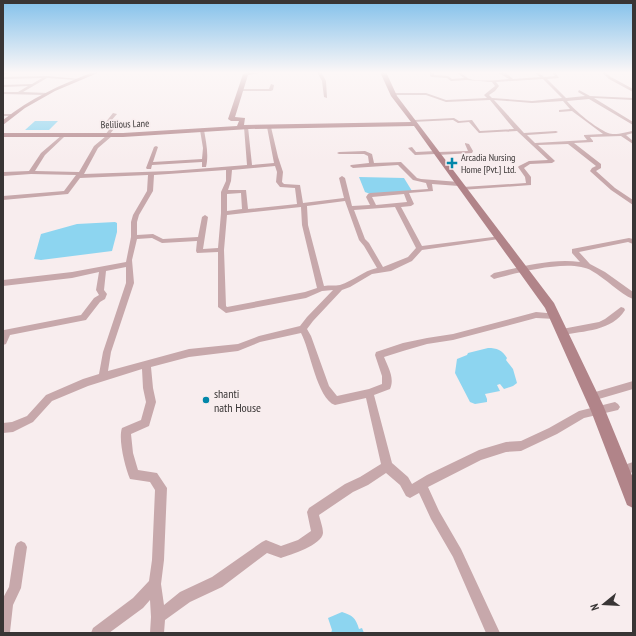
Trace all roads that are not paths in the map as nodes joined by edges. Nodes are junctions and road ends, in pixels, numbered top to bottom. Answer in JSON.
{"nodes":[{"id":1,"x":33,"y":102,"type":"edge"},
{"id":2,"x":238,"y":102,"type":"edge"},
{"id":3,"x":399,"y":102,"type":"edge"},
{"id":4,"x":493,"y":102,"type":"edge"},
{"id":5,"x":566,"y":102,"type":"edge"},
{"id":6,"x":591,"y":102,"type":"edge"},
{"id":7,"x":593,"y":102,"type":"edge"},
{"id":8,"x":573,"y":110,"type":"junction"},
{"id":9,"x":560,"y":111,"type":"dead end"},
{"id":10,"x":115,"y":114,"type":"dead end"},
{"id":11,"x":3,"y":115,"type":"edge"},
{"id":12,"x":13,"y":115,"type":"junction"},
{"id":13,"x":3,"y":123,"type":"edge"},
{"id":14,"x":415,"y":123,"type":"junction"},
{"id":15,"x":633,"y":124,"type":"edge"},
{"id":16,"x":269,"y":127,"type":"junction"},
{"id":17,"x":243,"y":128,"type":"junction"},
{"id":18,"x":202,"y":130,"type":"junction"},
{"id":19,"x":518,"y":130,"type":"junction"},
{"id":20,"x":633,"y":131,"type":"edge"},
{"id":21,"x":556,"y":132,"type":"dead end"},
{"id":22,"x":524,"y":134,"type":"junction"},
{"id":23,"x":3,"y":135,"type":"edge"},
{"id":24,"x":108,"y":135,"type":"junction"},
{"id":25,"x":607,"y":135,"type":"junction"},
{"id":26,"x":622,"y":135,"type":"junction"},
{"id":27,"x":62,"y":136,"type":"junction"},
{"id":28,"x":569,"y":142,"type":"junction"},
{"id":29,"x":633,"y":143,"type":"edge"},
{"id":30,"x":467,"y":144,"type":"dead end"},
{"id":31,"x":534,"y":144,"type":"junction"},
{"id":32,"x":156,"y":147,"type":"dead end"},
{"id":33,"x":410,"y":148,"type":"dead end"},
{"id":34,"x":339,"y":153,"type":"dead end"},
{"id":35,"x":436,"y":153,"type":"junction"},
{"id":36,"x":205,"y":160,"type":"junction"},
{"id":37,"x":151,"y":164,"type":"junction"},
{"id":38,"x":278,"y":164,"type":"junction"},
{"id":39,"x":372,"y":164,"type":"junction"},
{"id":40,"x":353,"y":166,"type":"dead end"},
{"id":41,"x":250,"y":167,"type":"junction"},
{"id":42,"x":204,"y":170,"type":"junction"},
{"id":43,"x":229,"y":170,"type":"junction"},
{"id":44,"x":31,"y":172,"type":"junction"},
{"id":45,"x":3,"y":174,"type":"edge"},
{"id":46,"x":149,"y":174,"type":"junction"},
{"id":47,"x":80,"y":175,"type":"junction"},
{"id":48,"x":342,"y":178,"type":"dead end"},
{"id":49,"x":429,"y":183,"type":"junction"},
{"id":50,"x":461,"y":187,"type":"junction"},
{"id":51,"x":224,"y":192,"type":"junction"},
{"id":52,"x":406,"y":192,"type":"junction"},
{"id":53,"x":3,"y":198,"type":"edge"},
{"id":54,"x":347,"y":199,"type":"junction"},
{"id":55,"x":633,"y":203,"type":"edge"},
{"id":56,"x":302,"y":205,"type":"junction"},
{"id":57,"x":397,"y":206,"type":"junction"},
{"id":58,"x":374,"y":207,"type":"junction"},
{"id":59,"x":350,"y":208,"type":"junction"},
{"id":60,"x":245,"y":212,"type":"junction"},
{"id":61,"x":224,"y":214,"type":"junction"},
{"id":62,"x":205,"y":217,"type":"dead end"},
{"id":63,"x":134,"y":237,"type":"junction"},
{"id":64,"x":498,"y":237,"type":"junction"},
{"id":65,"x":201,"y":239,"type":"junction"},
{"id":66,"x":633,"y":242,"type":"edge"},
{"id":67,"x":420,"y":248,"type":"junction"},
{"id":68,"x":221,"y":250,"type":"junction"},
{"id":69,"x":129,"y":264,"type":"junction"},
{"id":70,"x":587,"y":265,"type":"junction"},
{"id":71,"x":103,"y":269,"type":"junction"},
{"id":72,"x":381,"y":270,"type":"junction"},
{"id":73,"x":523,"y":270,"type":"junction"},
{"id":74,"x":494,"y":276,"type":"dead end"},
{"id":75,"x":3,"y":283,"type":"edge"},
{"id":76,"x":339,"y":288,"type":"junction"},
{"id":77,"x":321,"y":289,"type":"junction"},
{"id":78,"x":633,"y":296,"type":"edge"},
{"id":79,"x":621,"y":310,"type":"dead end"},
{"id":80,"x":554,"y":316,"type":"junction"},
{"id":81,"x":303,"y":329,"type":"junction"},
{"id":82,"x":562,"y":332,"type":"junction"},
{"id":83,"x":3,"y":342,"type":"edge"},
{"id":84,"x":146,"y":364,"type":"junction"},
{"id":85,"x":104,"y":376,"type":"junction"},
{"id":86,"x":633,"y":385,"type":"edge"},
{"id":87,"x":369,"y":393,"type":"junction"},
{"id":88,"x":592,"y":397,"type":"junction"},
{"id":89,"x":615,"y":407,"type":"dead end"},
{"id":90,"x":598,"y":410,"type":"junction"},
{"id":91,"x":4,"y":429,"type":"edge"},
{"id":92,"x":387,"y":466,"type":"junction"},
{"id":93,"x":633,"y":467,"type":"edge"},
{"id":94,"x":622,"y":471,"type":"junction"},
{"id":95,"x":421,"y":485,"type":"junction"},
{"id":96,"x":633,"y":499,"type":"edge"},
{"id":97,"x":22,"y":547,"type":"dead end"},
{"id":98,"x":155,"y":584,"type":"junction"},
{"id":99,"x":158,"y":617,"type":"junction"},
{"id":100,"x":3,"y":632,"type":"edge"},
{"id":101,"x":98,"y":633,"type":"edge"},
{"id":102,"x":157,"y":633,"type":"edge"},
{"id":103,"x":493,"y":633,"type":"edge"}],
"edges":[{"from":1,"to":12,"type":"main road"},
{"from":2,"to":17,"type":"main road"},
{"from":3,"to":14,"type":"main road"},
{"from":4,"to":19,"type":"street"},
{"from":5,"to":8,"type":"street"},
{"from":6,"to":20,"type":"street"},
{"from":7,"to":15,"type":"street"},
{"from":8,"to":9,"type":"street"},
{"from":8,"to":25,"type":"street"},
{"from":10,"to":24,"type":"street"},
{"from":11,"to":12,"type":"street"},
{"from":12,"to":13,"type":"main road"},
{"from":14,"to":16,"type":"main road","name":"Belilious Lane"},
{"from":14,"to":19,"type":"street"},
{"from":14,"to":35,"type":"main road"},
{"from":16,"to":17,"type":"main road","name":"Belilious Lane"},
{"from":16,"to":38,"type":"street"},
{"from":17,"to":18,"type":"main road","name":"Belilious Lane"},
{"from":17,"to":41,"type":"street"},
{"from":18,"to":24,"type":"main road","name":"Belilious Lane"},
{"from":18,"to":36,"type":"street"},
{"from":19,"to":22,"type":"street"},
{"from":20,"to":26,"type":"street"},
{"from":21,"to":22,"type":"street"},
{"from":22,"to":31,"type":"street"},
{"from":23,"to":27,"type":"main road","name":"Belilious Lane"},
{"from":24,"to":27,"type":"main road","name":"Belilious Lane"},
{"from":24,"to":47,"type":"street"},
{"from":25,"to":26,"type":"street"},
{"from":25,"to":28,"type":"street"},
{"from":26,"to":29,"type":"street"},
{"from":27,"to":44,"type":"street"},
{"from":28,"to":31,"type":"street"},
{"from":28,"to":55,"type":"street"},
{"from":30,"to":35,"type":"street"},
{"from":31,"to":50,"type":"street"},
{"from":32,"to":37,"type":"street"},
{"from":33,"to":35,"type":"street"},
{"from":34,"to":39,"type":"street"},
{"from":35,"to":50,"type":"main road"},
{"from":36,"to":37,"type":"street"},
{"from":36,"to":42,"type":"street"},
{"from":37,"to":46,"type":"street"},
{"from":38,"to":41,"type":"street"},
{"from":38,"to":56,"type":"street"},
{"from":39,"to":40,"type":"street"},
{"from":39,"to":49,"type":"street"},
{"from":41,"to":43,"type":"street"},
{"from":42,"to":43,"type":"street"},
{"from":42,"to":46,"type":"street"},
{"from":43,"to":51,"type":"street"},
{"from":44,"to":45,"type":"street"},
{"from":44,"to":47,"type":"street"},
{"from":46,"to":47,"type":"street"},
{"from":46,"to":63,"type":"street"},
{"from":47,"to":53,"type":"street"},
{"from":48,"to":54,"type":"street"},
{"from":49,"to":50,"type":"street"},
{"from":49,"to":52,"type":"street"},
{"from":50,"to":64,"type":"main road"},
{"from":51,"to":60,"type":"street"},
{"from":51,"to":61,"type":"street"},
{"from":52,"to":57,"type":"street"},
{"from":52,"to":58,"type":"street"},
{"from":54,"to":56,"type":"street"},
{"from":54,"to":59,"type":"street"},
{"from":56,"to":60,"type":"street"},
{"from":56,"to":77,"type":"street"},
{"from":57,"to":58,"type":"street"},
{"from":57,"to":67,"type":"street"},
{"from":58,"to":59,"type":"street"},
{"from":59,"to":72,"type":"street"},
{"from":60,"to":61,"type":"street"},
{"from":61,"to":68,"type":"street"},
{"from":62,"to":65,"type":"street"},
{"from":63,"to":65,"type":"street"},
{"from":63,"to":69,"type":"street"},
{"from":64,"to":67,"type":"street"},
{"from":64,"to":73,"type":"main road"},
{"from":65,"to":68,"type":"street"},
{"from":66,"to":70,"type":"street"},
{"from":67,"to":72,"type":"street"},
{"from":68,"to":77,"type":"street"},
{"from":69,"to":71,"type":"street"},
{"from":69,"to":85,"type":"street"},
{"from":70,"to":73,"type":"street"},
{"from":70,"to":78,"type":"street"},
{"from":71,"to":75,"type":"street"},
{"from":71,"to":83,"type":"street"},
{"from":72,"to":76,"type":"street"},
{"from":73,"to":74,"type":"street"},
{"from":73,"to":80,"type":"main road"},
{"from":76,"to":77,"type":"street"},
{"from":76,"to":81,"type":"street"},
{"from":79,"to":82,"type":"street"},
{"from":80,"to":82,"type":"main road"},
{"from":80,"to":87,"type":"street"},
{"from":81,"to":84,"type":"street"},
{"from":81,"to":87,"type":"street"},
{"from":82,"to":88,"type":"main road"},
{"from":84,"to":85,"type":"street"},
{"from":84,"to":98,"type":"street"},
{"from":85,"to":91,"type":"street"},
{"from":86,"to":88,"type":"street"},
{"from":87,"to":92,"type":"street"},
{"from":88,"to":90,"type":"main road"},
{"from":89,"to":90,"type":"street"},
{"from":90,"to":94,"type":"main road"},
{"from":90,"to":95,"type":"street"},
{"from":92,"to":95,"type":"street"},
{"from":92,"to":99,"type":"street"},
{"from":93,"to":94,"type":"street"},
{"from":94,"to":96,"type":"main road"},
{"from":95,"to":103,"type":"street"},
{"from":97,"to":100,"type":"street"},
{"from":98,"to":99,"type":"street"},
{"from":98,"to":101,"type":"street"},
{"from":99,"to":102,"type":"street"}]}
